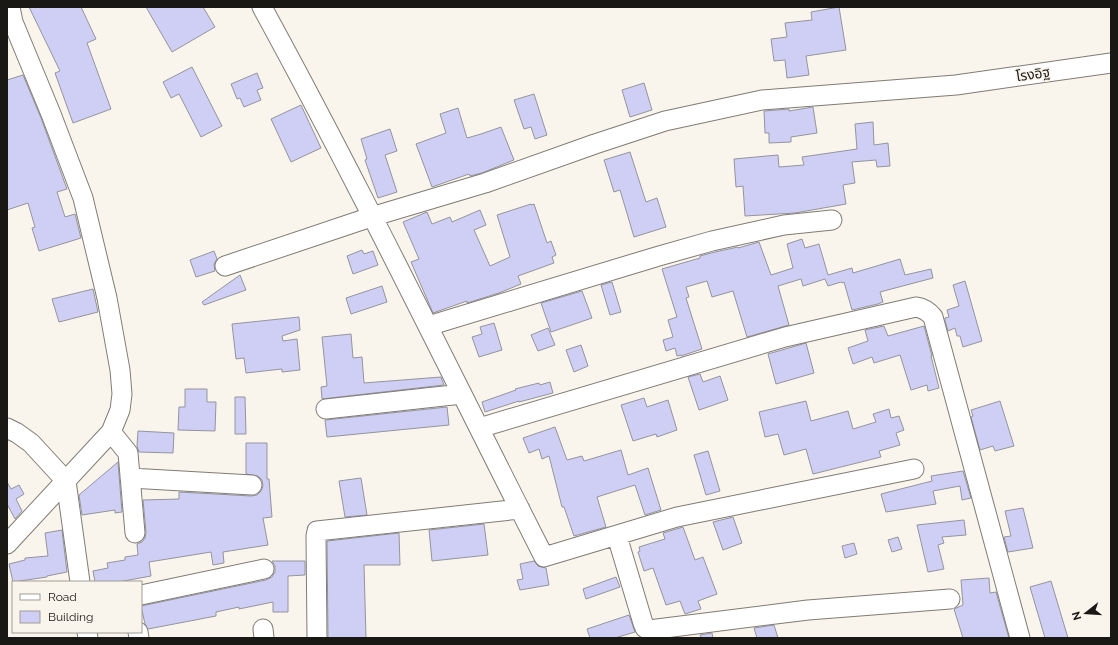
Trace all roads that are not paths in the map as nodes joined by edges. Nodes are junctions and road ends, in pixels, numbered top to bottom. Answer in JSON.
{"nodes":[{"id":1,"x":10,"y":7,"type":"edge"},
{"id":2,"x":262,"y":7,"type":"edge"},
{"id":3,"x":1111,"y":63,"type":"edge"},
{"id":4,"x":371,"y":217,"type":"junction"},
{"id":5,"x":832,"y":220,"type":"dead end"},
{"id":6,"x":225,"y":266,"type":"dead end"},
{"id":7,"x":428,"y":326,"type":"junction"},
{"id":8,"x":462,"y":394,"type":"junction"},
{"id":9,"x":326,"y":409,"type":"dead end"},
{"id":10,"x":7,"y":428,"type":"edge"},
{"id":11,"x":479,"y":428,"type":"junction"},
{"id":12,"x":111,"y":432,"type":"junction"},
{"id":13,"x":914,"y":469,"type":"dead end"},
{"id":14,"x":130,"y":478,"type":"junction"},
{"id":15,"x":66,"y":482,"type":"junction"},
{"id":16,"x":252,"y":484,"type":"dead end"},
{"id":17,"x":520,"y":509,"type":"junction"},
{"id":18,"x":135,"y":534,"type":"dead end"},
{"id":19,"x":617,"y":536,"type":"junction"},
{"id":20,"x":7,"y":544,"type":"edge"},
{"id":21,"x":264,"y":569,"type":"dead end"},
{"id":22,"x":80,"y":581,"type":"edge"},
{"id":23,"x":142,"y":595,"type":"edge"},
{"id":24,"x":950,"y":599,"type":"dead end"},
{"id":25,"x":317,"y":638,"type":"edge"},
{"id":26,"x":1020,"y":638,"type":"edge"}],
"edges":[{"from":1,"to":12,"type":"street"},
{"from":2,"to":4,"type":"street"},
{"from":3,"to":4,"type":"street","name":"โรงอิฐ"},
{"from":4,"to":6,"type":"street","name":"โรงอิฐ"},
{"from":4,"to":7,"type":"street"},
{"from":5,"to":7,"type":"street"},
{"from":7,"to":8,"type":"street"},
{"from":8,"to":9,"type":"street"},
{"from":8,"to":11,"type":"street"},
{"from":10,"to":15,"type":"street"},
{"from":11,"to":17,"type":"street"},
{"from":11,"to":26,"type":"street"},
{"from":12,"to":14,"type":"street"},
{"from":12,"to":15,"type":"street"},
{"from":13,"to":19,"type":"street"},
{"from":14,"to":16,"type":"street"},
{"from":14,"to":18,"type":"street"},
{"from":15,"to":20,"type":"street"},
{"from":15,"to":22,"type":"street"},
{"from":17,"to":19,"type":"street"},
{"from":17,"to":25,"type":"street"},
{"from":19,"to":24,"type":"street"},
{"from":21,"to":23,"type":"street"}]}
